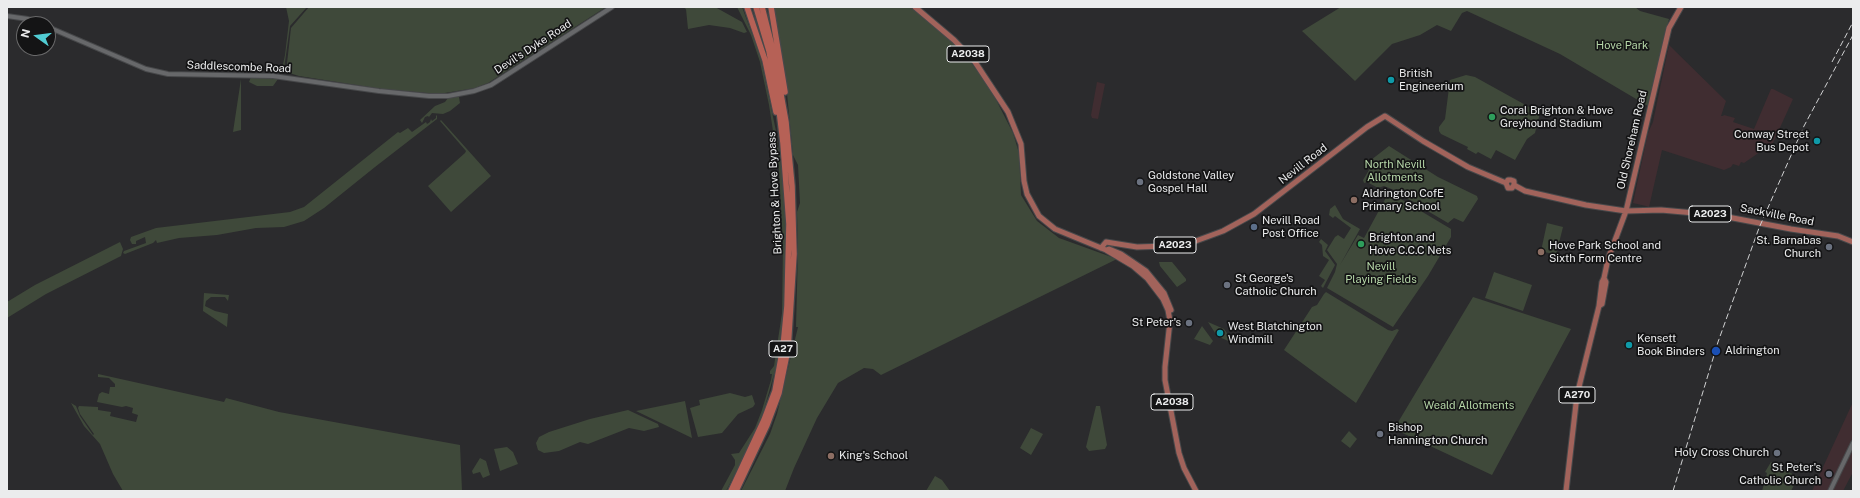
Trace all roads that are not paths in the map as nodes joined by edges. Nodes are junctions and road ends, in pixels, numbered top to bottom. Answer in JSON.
{"nodes":[{"id":1,"x":612,"y":7,"type":"edge"},
{"id":2,"x":747,"y":7,"type":"edge"},
{"id":3,"x":756,"y":7,"type":"edge"},
{"id":4,"x":762,"y":7,"type":"edge"},
{"id":5,"x":772,"y":7,"type":"edge"},
{"id":6,"x":915,"y":7,"type":"edge"},
{"id":7,"x":1681,"y":7,"type":"edge"},
{"id":8,"x":56,"y":31,"type":"edge"},
{"id":9,"x":484,"y":88,"type":"joint"},
{"id":10,"x":786,"y":122,"type":"junction"},
{"id":11,"x":783,"y":144,"type":"junction"},
{"id":12,"x":1626,"y":211,"type":"junction"},
{"id":13,"x":1853,"y":242,"type":"edge"},
{"id":14,"x":1103,"y":249,"type":"junction"},
{"id":15,"x":1853,"y":443,"type":"edge"},
{"id":16,"x":731,"y":491,"type":"edge"},
{"id":17,"x":736,"y":491,"type":"edge"},
{"id":18,"x":1198,"y":491,"type":"edge"},
{"id":19,"x":1566,"y":491,"type":"edge"},
{"id":20,"x":1830,"y":491,"type":"edge"}],
"edges":[{"from":1,"to":9,"type":"street","name":"Devil's Dyke Road"},
{"from":2,"to":11,"type":"highway","number":"A27"},
{"from":3,"to":11,"type":"highway","name":"Brighton & Hove Bypass","number":"A27"},
{"from":4,"to":10,"type":"highway","name":"Brighton & Hove Bypass","number":"A27"},
{"from":5,"to":10,"type":"highway","number":"A27"},
{"from":6,"to":14,"type":"main road","number":"A2038"},
{"from":7,"to":12,"type":"main road","name":"Old Shoreham Road","number":"A270"},
{"from":8,"to":9,"type":"street","name":"Saddlescombe Road"},
{"from":10,"to":17,"type":"highway","name":"Brighton & Hove Bypass","number":"A27"},
{"from":11,"to":16,"type":"highway","name":"Brighton & Hove Bypass","number":"A27"},
{"from":12,"to":13,"type":"main road","name":"Sackville Road","number":"A2023"},
{"from":12,"to":14,"type":"main road","name":"Nevill Road","number":"A2023"},
{"from":12,"to":19,"type":"main road","name":"Old Shoreham Road","number":"A270"},
{"from":14,"to":18,"type":"main road","number":"A2038"},
{"from":15,"to":20,"type":"street"}]}
